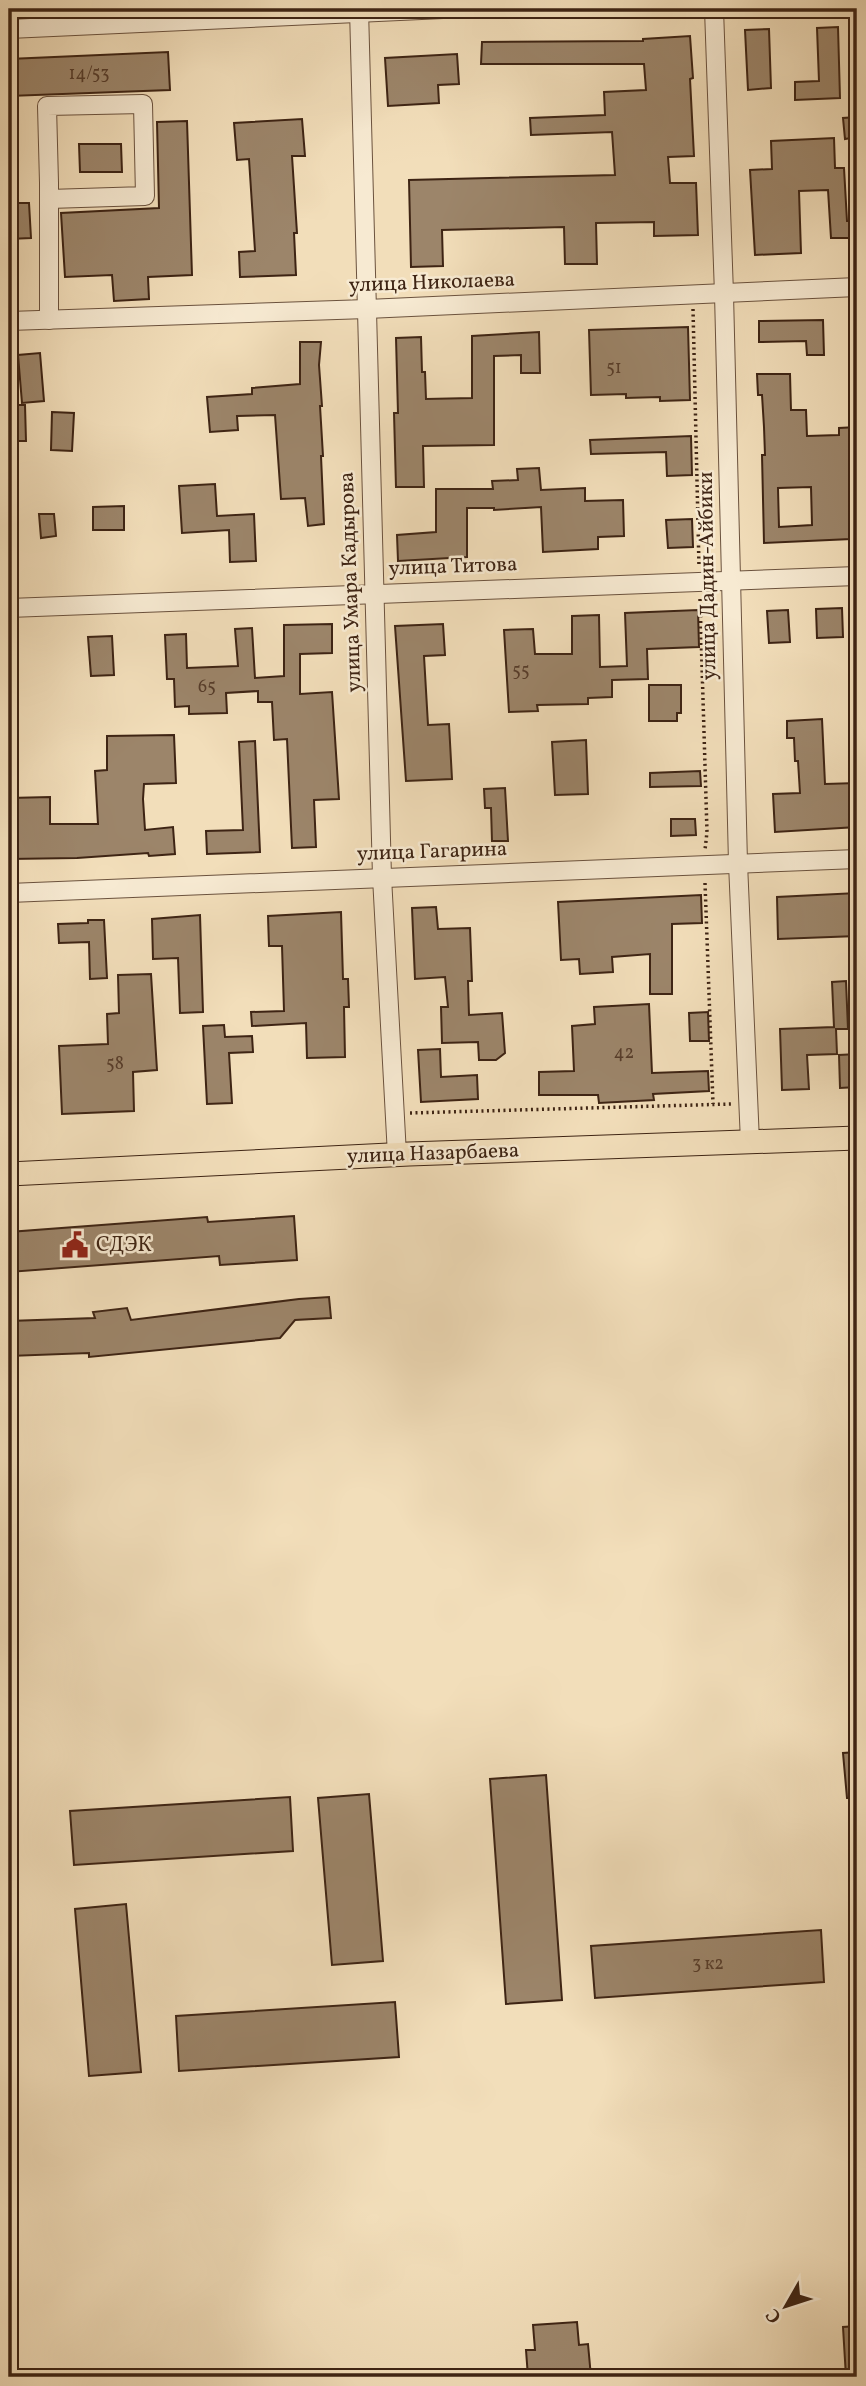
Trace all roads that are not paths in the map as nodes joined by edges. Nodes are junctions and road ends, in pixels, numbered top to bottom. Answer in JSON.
{"nodes":[{"id":1,"x":443,"y":9,"type":"edge"},
{"id":2,"x":713,"y":9,"type":"edge"},
{"id":3,"x":359,"y":10,"type":"edge"},
{"id":4,"x":9,"y":29,"type":"edge"},
{"id":5,"x":49,"y":199,"type":"junction"},
{"id":6,"x":857,"y":287,"type":"edge"},
{"id":7,"x":724,"y":294,"type":"junction"},
{"id":8,"x":366,"y":309,"type":"junction"},
{"id":9,"x":49,"y":320,"type":"junction"},
{"id":10,"x":9,"y":321,"type":"edge"},
{"id":11,"x":857,"y":576,"type":"edge"},
{"id":12,"x":732,"y":581,"type":"junction"},
{"id":13,"x":374,"y":593,"type":"junction"},
{"id":14,"x":9,"y":608,"type":"edge"},
{"id":15,"x":857,"y":859,"type":"edge"},
{"id":16,"x":738,"y":863,"type":"junction"},
{"id":17,"x":382,"y":877,"type":"junction"},
{"id":18,"x":9,"y":893,"type":"edge"},
{"id":19,"x":857,"y":1138,"type":"edge"},
{"id":20,"x":750,"y":1142,"type":"junction"},
{"id":21,"x":397,"y":1155,"type":"junction"},
{"id":22,"x":9,"y":1174,"type":"edge"}],
"edges":[{"from":1,"to":3,"type":"street"},
{"from":2,"to":7,"type":"street","name":"улица Дадин-Айбики"},
{"from":3,"to":4,"type":"street"},
{"from":3,"to":8,"type":"street","name":"улица Умара Кадырова"},
{"from":5,"to":5,"type":"street"},
{"from":5,"to":9,"type":"street"},
{"from":6,"to":7,"type":"street","name":"улица Николаева"},
{"from":7,"to":8,"type":"street","name":"улица Николаева"},
{"from":7,"to":12,"type":"street","name":"улица Дадин-Айбики"},
{"from":8,"to":9,"type":"street","name":"улица Николаева"},
{"from":8,"to":13,"type":"street","name":"улица Умара Кадырова"},
{"from":9,"to":10,"type":"street","name":"улица Николаева"},
{"from":11,"to":12,"type":"street","name":"улица Титова"},
{"from":12,"to":13,"type":"street","name":"улица Титова"},
{"from":12,"to":16,"type":"street","name":"улица Дадин-Айбики"},
{"from":13,"to":14,"type":"street","name":"улица Титова"},
{"from":13,"to":17,"type":"street","name":"улица Умара Кадырова"},
{"from":15,"to":16,"type":"street","name":"улица Гагарина"},
{"from":16,"to":17,"type":"street","name":"улица Гагарина"},
{"from":16,"to":20,"type":"street","name":"улица Дадин-Айбики"},
{"from":17,"to":18,"type":"street","name":"улица Гагарина"},
{"from":17,"to":21,"type":"street","name":"улица Умара Кадырова"},
{"from":19,"to":20,"type":"main road","name":"улица Назарбаева"},
{"from":20,"to":21,"type":"main road","name":"улица Назарбаева"},
{"from":21,"to":22,"type":"main road","name":"улица Назарбаева"}]}
